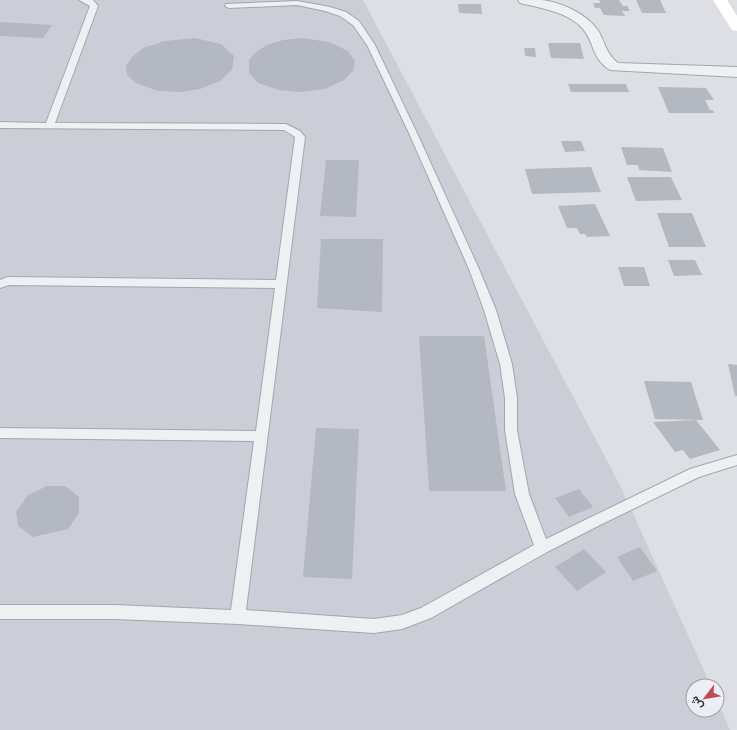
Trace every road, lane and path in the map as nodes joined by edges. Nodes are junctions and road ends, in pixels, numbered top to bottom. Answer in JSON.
{"nodes":[{"id":1,"x":83,"y":0,"type":"edge"},
{"id":2,"x":524,"y":0,"type":"edge"},
{"id":3,"x":720,"y":0,"type":"edge"},
{"id":4,"x":229,"y":6,"type":"dead end"},
{"id":5,"x":737,"y":27,"type":"edge"},
{"id":6,"x":737,"y":72,"type":"edge"},
{"id":7,"x":0,"y":125,"type":"edge"},
{"id":8,"x":50,"y":125,"type":"junction"},
{"id":9,"x":0,"y":284,"type":"edge"},
{"id":10,"x":282,"y":284,"type":"junction"},
{"id":11,"x":0,"y":433,"type":"edge"},
{"id":12,"x":261,"y":436,"type":"junction"},
{"id":13,"x":737,"y":460,"type":"edge"},
{"id":14,"x":542,"y":548,"type":"junction"},
{"id":15,"x":0,"y":612,"type":"edge"},
{"id":16,"x":238,"y":617,"type":"junction"}],
"edges":[{"from":1,"to":8,"type":"lane"},
{"from":2,"to":6,"type":"street"},
{"from":3,"to":5,"type":"street"},
{"from":4,"to":14,"type":"lane"},
{"from":7,"to":8,"type":"lane"},
{"from":8,"to":10,"type":"lane"},
{"from":9,"to":10,"type":"lane"},
{"from":10,"to":12,"type":"lane"},
{"from":11,"to":12,"type":"lane"},
{"from":12,"to":16,"type":"lane"},
{"from":13,"to":14,"type":"lane"},
{"from":14,"to":16,"type":"lane"},
{"from":15,"to":16,"type":"lane"}]}
